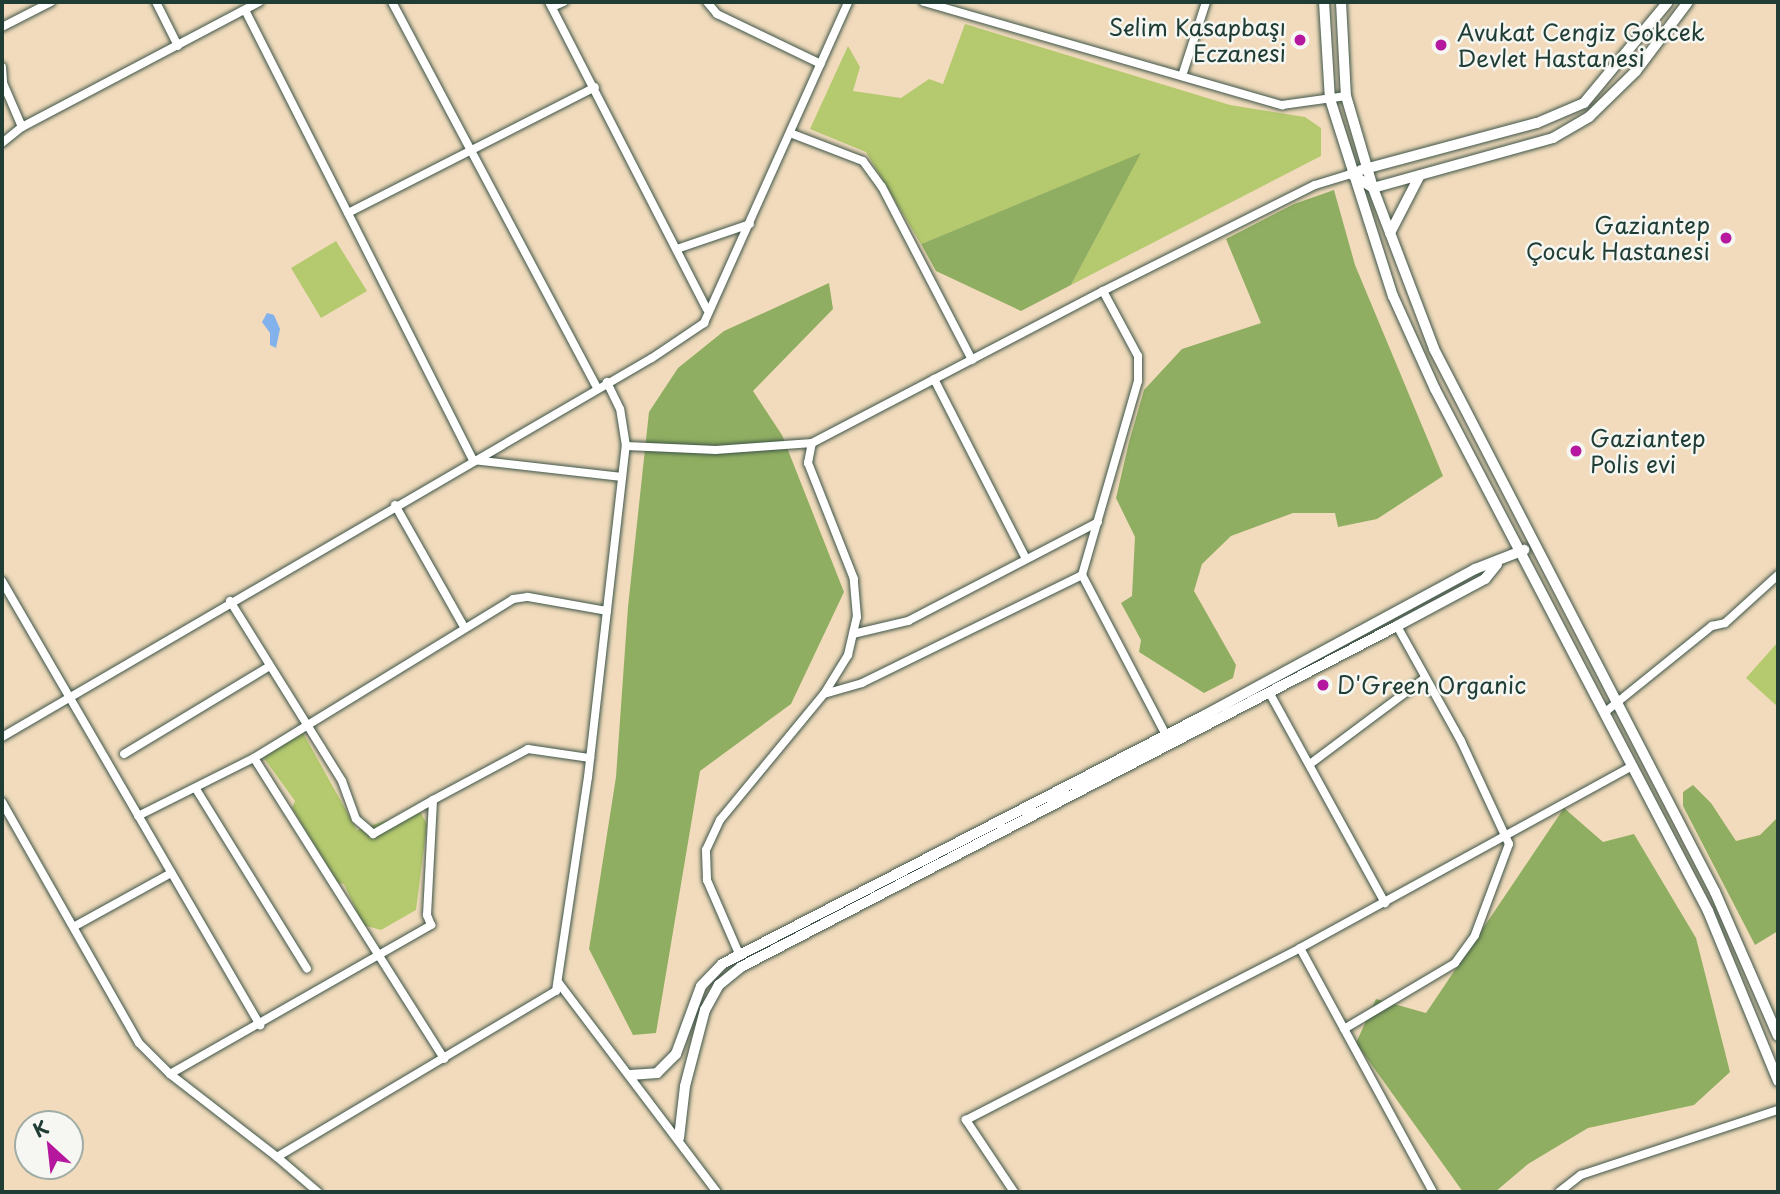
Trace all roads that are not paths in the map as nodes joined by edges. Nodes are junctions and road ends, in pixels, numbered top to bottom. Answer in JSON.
{"nodes":[{"id":1,"x":51,"y":2,"type":"edge"},
{"id":2,"x":156,"y":2,"type":"edge"},
{"id":3,"x":259,"y":2,"type":"edge"},
{"id":4,"x":392,"y":2,"type":"edge"},
{"id":5,"x":564,"y":2,"type":"edge"},
{"id":6,"x":707,"y":2,"type":"edge"},
{"id":7,"x":848,"y":2,"type":"edge"},
{"id":8,"x":923,"y":2,"type":"edge"},
{"id":9,"x":1206,"y":2,"type":"edge"},
{"id":10,"x":1325,"y":2,"type":"edge"},
{"id":11,"x":1341,"y":2,"type":"edge"},
{"id":12,"x":1668,"y":2,"type":"edge"},
{"id":13,"x":1688,"y":2,"type":"edge"},
{"id":14,"x":935,"y":3,"type":"edge"},
{"id":15,"x":551,"y":5,"type":"edge"},
{"id":16,"x":244,"y":10,"type":"junction"},
{"id":17,"x":2,"y":27,"type":"edge"},
{"id":18,"x":178,"y":46,"type":"junction"},
{"id":19,"x":821,"y":64,"type":"junction"},
{"id":20,"x":2,"y":67,"type":"edge"},
{"id":21,"x":1182,"y":76,"type":"junction"},
{"id":22,"x":595,"y":87,"type":"junction"},
{"id":23,"x":1346,"y":96,"type":"junction"},
{"id":24,"x":1330,"y":99,"type":"junction"},
{"id":25,"x":22,"y":127,"type":"junction"},
{"id":26,"x":790,"y":133,"type":"junction"},
{"id":27,"x":2,"y":143,"type":"edge"},
{"id":28,"x":472,"y":152,"type":"junction"},
{"id":29,"x":1367,"y":168,"type":"junction"},
{"id":30,"x":1351,"y":174,"type":"junction"},
{"id":31,"x":1420,"y":175,"type":"junction"},
{"id":32,"x":1373,"y":188,"type":"junction"},
{"id":33,"x":348,"y":213,"type":"junction"},
{"id":34,"x":750,"y":224,"type":"junction"},
{"id":35,"x":1391,"y":233,"type":"junction"},
{"id":36,"x":677,"y":249,"type":"junction"},
{"id":37,"x":1103,"y":291,"type":"junction"},
{"id":38,"x":707,"y":309,"type":"junction"},
{"id":39,"x":972,"y":360,"type":"junction"},
{"id":40,"x":934,"y":379,"type":"junction"},
{"id":41,"x":607,"y":382,"type":"junction"},
{"id":42,"x":597,"y":388,"type":"junction"},
{"id":43,"x":812,"y":443,"type":"junction"},
{"id":44,"x":626,"y":446,"type":"junction"},
{"id":45,"x":473,"y":460,"type":"junction"},
{"id":46,"x":622,"y":477,"type":"junction"},
{"id":47,"x":396,"y":505,"type":"junction"},
{"id":48,"x":1098,"y":522,"type":"junction"},
{"id":49,"x":1533,"y":546,"type":"junction"},
{"id":50,"x":1519,"y":553,"type":"junction"},
{"id":51,"x":1026,"y":559,"type":"junction"},
{"id":52,"x":1497,"y":564,"type":"junction"},
{"id":53,"x":1082,"y":575,"type":"junction"},
{"id":54,"x":1778,"y":575,"type":"edge"},
{"id":55,"x":2,"y":581,"type":"edge"},
{"id":56,"x":230,"y":601,"type":"junction"},
{"id":57,"x":607,"y":611,"type":"junction"},
{"id":58,"x":463,"y":625,"type":"junction"},
{"id":59,"x":1397,"y":626,"type":"junction"},
{"id":60,"x":853,"y":634,"type":"junction"},
{"id":61,"x":270,"y":666,"type":"junction"},
{"id":62,"x":1425,"y":678,"type":"junction"},
{"id":63,"x":1269,"y":692,"type":"junction"},
{"id":64,"x":824,"y":694,"type":"junction"},
{"id":65,"x":67,"y":697,"type":"junction"},
{"id":66,"x":1618,"y":706,"type":"junction"},
{"id":67,"x":1604,"y":713,"type":"junction"},
{"id":68,"x":307,"y":723,"type":"junction"},
{"id":69,"x":2,"y":737,"type":"edge"},
{"id":70,"x":1168,"y":739,"type":"junction"},
{"id":71,"x":124,"y":754,"type":"dead end"},
{"id":72,"x":254,"y":758,"type":"junction"},
{"id":73,"x":590,"y":758,"type":"junction"},
{"id":74,"x":1310,"y":764,"type":"junction"},
{"id":75,"x":1633,"y":766,"type":"junction"},
{"id":76,"x":196,"y":789,"type":"junction"},
{"id":77,"x":433,"y":800,"type":"junction"},
{"id":78,"x":2,"y":802,"type":"edge"},
{"id":79,"x":138,"y":816,"type":"junction"},
{"id":80,"x":1508,"y":834,"type":"junction"},
{"id":81,"x":172,"y":873,"type":"junction"},
{"id":82,"x":1385,"y":903,"type":"junction"},
{"id":83,"x":75,"y":926,"type":"junction"},
{"id":84,"x":1300,"y":948,"type":"junction"},
{"id":85,"x":375,"y":956,"type":"junction"},
{"id":86,"x":740,"y":956,"type":"junction"},
{"id":87,"x":307,"y":969,"type":"dead end"},
{"id":88,"x":558,"y":982,"type":"junction"},
{"id":89,"x":260,"y":1025,"type":"junction"},
{"id":90,"x":1345,"y":1029,"type":"junction"},
{"id":91,"x":1778,"y":1036,"type":"edge"},
{"id":92,"x":444,"y":1059,"type":"junction"},
{"id":93,"x":170,"y":1074,"type":"junction"},
{"id":94,"x":630,"y":1075,"type":"junction"},
{"id":95,"x":1778,"y":1081,"type":"edge"},
{"id":96,"x":1778,"y":1110,"type":"edge"},
{"id":97,"x":679,"y":1138,"type":"junction"},
{"id":98,"x":276,"y":1157,"type":"junction"},
{"id":99,"x":318,"y":1192,"type":"edge"},
{"id":100,"x":717,"y":1192,"type":"edge"},
{"id":101,"x":1014,"y":1192,"type":"edge"},
{"id":102,"x":1433,"y":1192,"type":"edge"},
{"id":103,"x":1559,"y":1192,"type":"edge"}],
"edges":[{"from":1,"to":17,"type":"street"},
{"from":2,"to":18,"type":"street"},
{"from":3,"to":16,"type":"street"},
{"from":4,"to":28,"type":"street"},
{"from":5,"to":15,"type":"street"},
{"from":6,"to":19,"type":"street"},
{"from":7,"to":19,"type":"street"},
{"from":8,"to":14,"type":"street"},
{"from":9,"to":21,"type":"street"},
{"from":10,"to":24,"type":"street"},
{"from":11,"to":23,"type":"street"},
{"from":12,"to":29,"type":"street"},
{"from":13,"to":31,"type":"street"},
{"from":14,"to":21,"type":"street"},
{"from":15,"to":22,"type":"street"},
{"from":16,"to":18,"type":"street"},
{"from":16,"to":33,"type":"street"},
{"from":18,"to":25,"type":"street"},
{"from":19,"to":26,"type":"street"},
{"from":20,"to":25,"type":"street"},
{"from":21,"to":24,"type":"street"},
{"from":22,"to":28,"type":"street"},
{"from":22,"to":36,"type":"street"},
{"from":23,"to":24,"type":"street"},
{"from":23,"to":29,"type":"street"},
{"from":24,"to":30,"type":"street"},
{"from":25,"to":27,"type":"street"},
{"from":26,"to":34,"type":"street"},
{"from":26,"to":39,"type":"street"},
{"from":28,"to":33,"type":"street"},
{"from":28,"to":42,"type":"street"},
{"from":29,"to":30,"type":"street"},
{"from":29,"to":32,"type":"street"},
{"from":30,"to":32,"type":"street"},
{"from":30,"to":37,"type":"street"},
{"from":30,"to":50,"type":"street"},
{"from":31,"to":32,"type":"street"},
{"from":31,"to":35,"type":"street"},
{"from":32,"to":35,"type":"street"},
{"from":33,"to":45,"type":"street"},
{"from":34,"to":36,"type":"street"},
{"from":34,"to":38,"type":"street"},
{"from":35,"to":49,"type":"street"},
{"from":36,"to":38,"type":"street"},
{"from":37,"to":39,"type":"street"},
{"from":37,"to":48,"type":"street"},
{"from":38,"to":41,"type":"street"},
{"from":39,"to":40,"type":"street"},
{"from":40,"to":43,"type":"street"},
{"from":40,"to":51,"type":"street"},
{"from":41,"to":42,"type":"street"},
{"from":41,"to":44,"type":"street"},
{"from":42,"to":45,"type":"street"},
{"from":43,"to":44,"type":"street"},
{"from":43,"to":60,"type":"street"},
{"from":44,"to":46,"type":"street"},
{"from":45,"to":46,"type":"street"},
{"from":45,"to":47,"type":"street"},
{"from":46,"to":57,"type":"street"},
{"from":47,"to":56,"type":"street"},
{"from":47,"to":58,"type":"street"},
{"from":48,"to":51,"type":"street"},
{"from":48,"to":53,"type":"street"},
{"from":49,"to":50,"type":"street"},
{"from":49,"to":66,"type":"street"},
{"from":50,"to":52,"type":"street"},
{"from":50,"to":67,"type":"street"},
{"from":51,"to":60,"type":"street"},
{"from":52,"to":59,"type":"street"},
{"from":52,"to":70,"type":"street"},
{"from":53,"to":64,"type":"street"},
{"from":53,"to":70,"type":"street"},
{"from":54,"to":66,"type":"street"},
{"from":55,"to":65,"type":"street"},
{"from":56,"to":61,"type":"street"},
{"from":56,"to":65,"type":"street"},
{"from":57,"to":58,"type":"street"},
{"from":57,"to":73,"type":"street"},
{"from":58,"to":68,"type":"street"},
{"from":59,"to":62,"type":"street"},
{"from":59,"to":63,"type":"street"},
{"from":60,"to":64,"type":"street"},
{"from":61,"to":68,"type":"street"},
{"from":61,"to":71,"type":"street"},
{"from":62,"to":74,"type":"street"},
{"from":62,"to":80,"type":"street"},
{"from":63,"to":70,"type":"street"},
{"from":63,"to":74,"type":"street"},
{"from":64,"to":86,"type":"street"},
{"from":65,"to":69,"type":"street"},
{"from":65,"to":79,"type":"street"},
{"from":66,"to":67,"type":"street"},
{"from":66,"to":91,"type":"street"},
{"from":67,"to":75,"type":"street"},
{"from":68,"to":72,"type":"street"},
{"from":68,"to":77,"type":"street"},
{"from":70,"to":86,"type":"street"},
{"from":70,"to":97,"type":"street"},
{"from":72,"to":76,"type":"street"},
{"from":72,"to":85,"type":"street"},
{"from":73,"to":77,"type":"street"},
{"from":73,"to":88,"type":"street"},
{"from":74,"to":82,"type":"street"},
{"from":75,"to":80,"type":"street"},
{"from":75,"to":95,"type":"street"},
{"from":76,"to":79,"type":"street"},
{"from":76,"to":87,"type":"street"},
{"from":77,"to":85,"type":"street"},
{"from":78,"to":83,"type":"street"},
{"from":79,"to":81,"type":"street"},
{"from":80,"to":82,"type":"street"},
{"from":80,"to":90,"type":"street"},
{"from":81,"to":83,"type":"street"},
{"from":81,"to":89,"type":"street"},
{"from":82,"to":84,"type":"street"},
{"from":83,"to":93,"type":"street"},
{"from":84,"to":90,"type":"street"},
{"from":84,"to":101,"type":"street"},
{"from":85,"to":89,"type":"street"},
{"from":85,"to":92,"type":"street"},
{"from":86,"to":94,"type":"street"},
{"from":88,"to":92,"type":"street"},
{"from":88,"to":94,"type":"street"},
{"from":89,"to":93,"type":"street"},
{"from":90,"to":102,"type":"street"},
{"from":92,"to":98,"type":"street"},
{"from":93,"to":98,"type":"street"},
{"from":94,"to":97,"type":"street"},
{"from":96,"to":103,"type":"street"},
{"from":97,"to":100,"type":"street"},
{"from":98,"to":99,"type":"street"}]}
